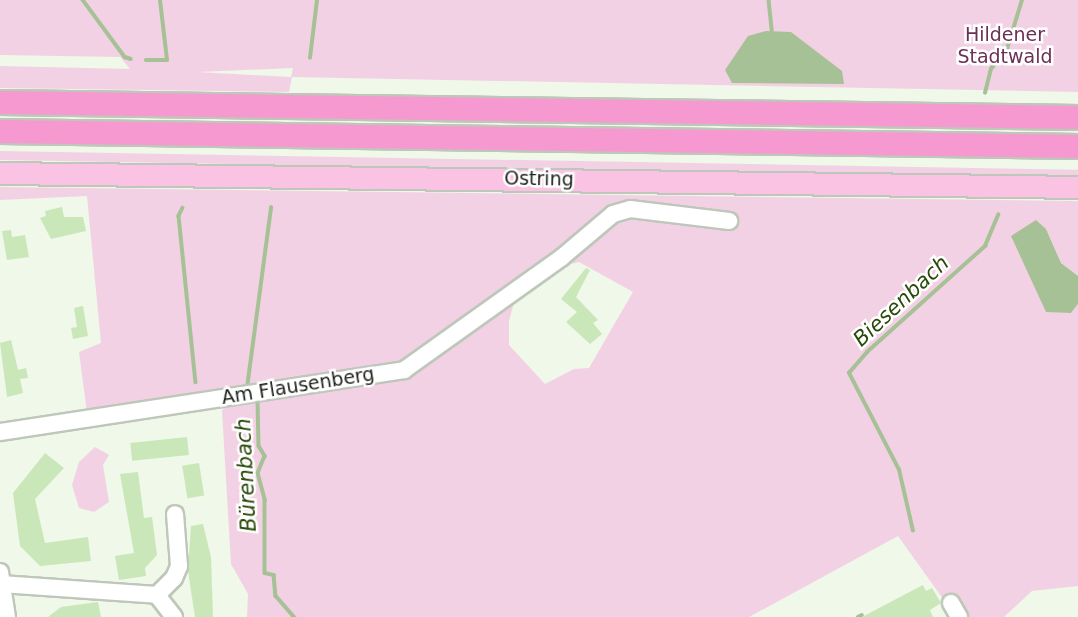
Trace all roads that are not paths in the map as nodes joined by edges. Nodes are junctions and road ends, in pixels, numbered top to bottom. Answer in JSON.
{"nodes":[{"id":1,"x":0,"y":102,"type":"edge"},
{"id":2,"x":1078,"y":117,"type":"edge"},
{"id":3,"x":0,"y":131,"type":"edge"},
{"id":4,"x":1078,"y":146,"type":"edge"},
{"id":5,"x":0,"y":173,"type":"edge"},
{"id":6,"x":1078,"y":187,"type":"edge"},
{"id":7,"x":730,"y":221,"type":"dead end"},
{"id":8,"x":0,"y":432,"type":"edge"},
{"id":9,"x":175,"y":514,"type":"dead end"},
{"id":10,"x":1,"y":578,"type":"edge"},
{"id":11,"x":157,"y":595,"type":"junction"},
{"id":12,"x":7,"y":617,"type":"edge"},
{"id":13,"x":174,"y":617,"type":"edge"}],
"edges":[{"from":1,"to":2,"type":"highway"},
{"from":3,"to":4,"type":"highway"},
{"from":5,"to":6,"type":"main road","name":"Ostring"},
{"from":7,"to":8,"type":"street","name":"Am Flausenberg"},
{"from":9,"to":11,"type":"street"},
{"from":10,"to":11,"type":"street"},
{"from":10,"to":12,"type":"street"},
{"from":11,"to":13,"type":"street"}]}
